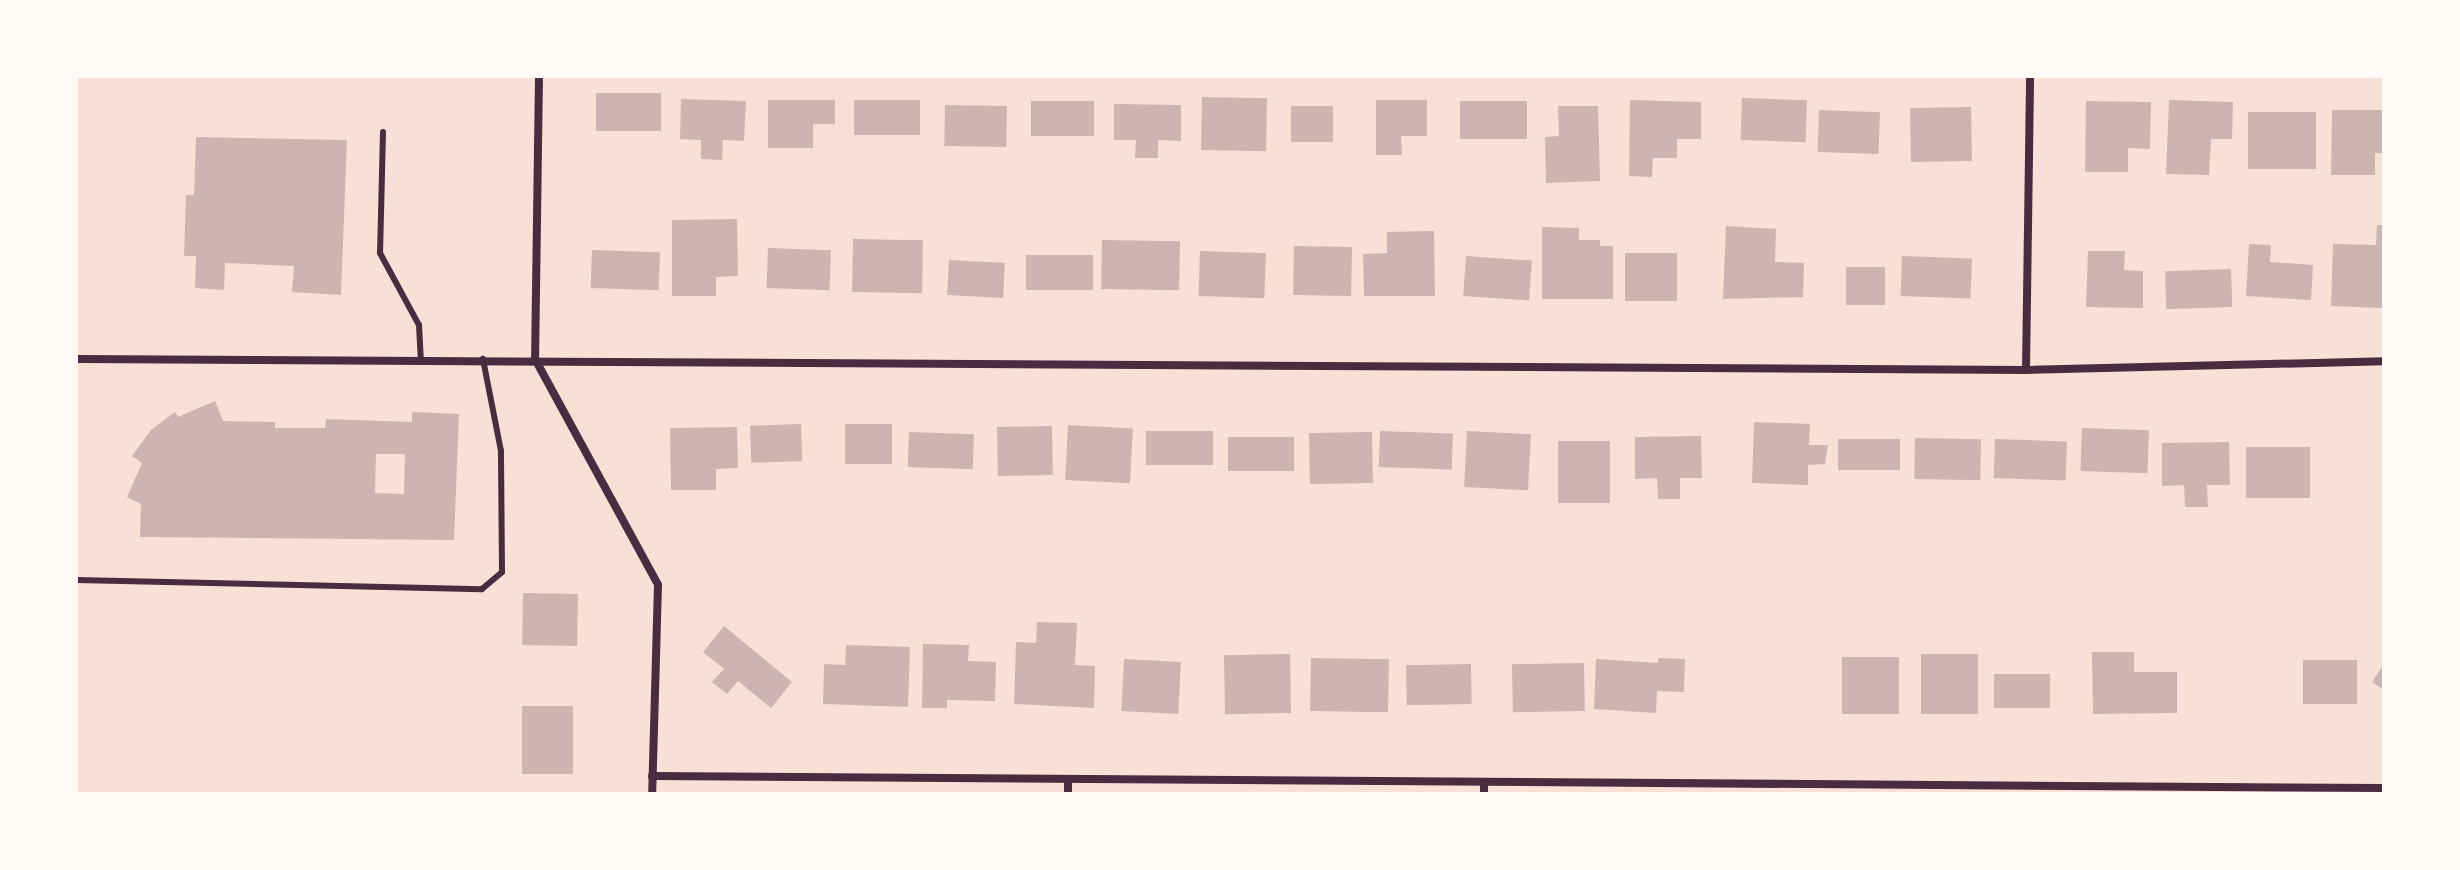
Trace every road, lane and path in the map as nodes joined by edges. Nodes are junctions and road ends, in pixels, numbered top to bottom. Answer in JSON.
{"nodes":[{"id":1,"x":539,"y":76,"type":"edge"},
{"id":2,"x":2030,"y":76,"type":"edge"},
{"id":3,"x":383,"y":132,"type":"dead end"},
{"id":4,"x":76,"y":359,"type":"edge"},
{"id":5,"x":421,"y":359,"type":"junction"},
{"id":6,"x":483,"y":359,"type":"junction"},
{"id":7,"x":535,"y":359,"type":"junction"},
{"id":8,"x":2384,"y":361,"type":"edge"},
{"id":9,"x":2026,"y":370,"type":"junction"},
{"id":10,"x":76,"y":580,"type":"edge"},
{"id":11,"x":652,"y":776,"type":"junction"},
{"id":12,"x":1068,"y":779,"type":"junction"},
{"id":13,"x":1484,"y":782,"type":"junction"},
{"id":14,"x":2384,"y":788,"type":"edge"},
{"id":15,"x":1895,"y":790,"type":"edge"},
{"id":16,"x":2213,"y":790,"type":"edge"},
{"id":17,"x":652,"y":794,"type":"edge"},
{"id":18,"x":1068,"y":794,"type":"edge"},
{"id":19,"x":1484,"y":794,"type":"edge"}],
"edges":[{"from":1,"to":7,"type":"street"},
{"from":2,"to":9,"type":"street"},
{"from":3,"to":5,"type":"lane"},
{"from":4,"to":5,"type":"street"},
{"from":5,"to":6,"type":"street"},
{"from":6,"to":7,"type":"street"},
{"from":6,"to":10,"type":"lane"},
{"from":7,"to":9,"type":"street"},
{"from":7,"to":11,"type":"street"},
{"from":8,"to":9,"type":"street"},
{"from":11,"to":12,"type":"street"},
{"from":11,"to":17,"type":"street"},
{"from":12,"to":13,"type":"street"},
{"from":12,"to":18,"type":"street"},
{"from":13,"to":15,"type":"street"},
{"from":13,"to":19,"type":"street"},
{"from":14,"to":16,"type":"street"},
{"from":15,"to":16,"type":"street"}]}
